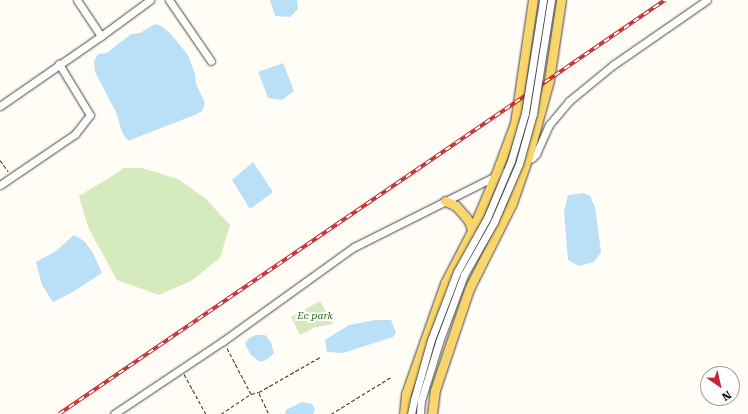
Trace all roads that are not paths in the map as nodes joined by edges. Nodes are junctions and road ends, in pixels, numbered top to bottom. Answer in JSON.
{"nodes":[{"id":1,"x":77,"y":0,"type":"edge"},
{"id":2,"x":150,"y":0,"type":"edge"},
{"id":3,"x":169,"y":0,"type":"edge"},
{"id":4,"x":532,"y":0,"type":"edge"},
{"id":5,"x":543,"y":0,"type":"edge"},
{"id":6,"x":551,"y":0,"type":"edge"},
{"id":7,"x":561,"y":0,"type":"edge"},
{"id":8,"x":707,"y":0,"type":"edge"},
{"id":9,"x":101,"y":36,"type":"junction"},
{"id":10,"x":211,"y":61,"type":"dead end"},
{"id":11,"x":59,"y":64,"type":"junction"},
{"id":12,"x":0,"y":106,"type":"edge"},
{"id":13,"x":527,"y":160,"type":"junction"},
{"id":14,"x":496,"y":174,"type":"junction"},
{"id":15,"x":0,"y":185,"type":"edge"},
{"id":16,"x":445,"y":201,"type":"junction"},
{"id":17,"x":472,"y":231,"type":"junction"},
{"id":18,"x":114,"y":414,"type":"edge"},
{"id":19,"x":404,"y":414,"type":"edge"},
{"id":20,"x":411,"y":414,"type":"edge"},
{"id":21,"x":420,"y":414,"type":"edge"},
{"id":22,"x":432,"y":414,"type":"edge"}],
"edges":[{"from":1,"to":9,"type":"street"},
{"from":2,"to":9,"type":"street"},
{"from":3,"to":10,"type":"street"},
{"from":4,"to":14,"type":"main road"},
{"from":5,"to":20,"type":"street","bridge":true},
{"from":6,"to":21,"type":"street","bridge":true},
{"from":7,"to":13,"type":"main road"},
{"from":8,"to":13,"type":"street"},
{"from":9,"to":11,"type":"street"},
{"from":11,"to":12,"type":"street"},
{"from":11,"to":15,"type":"street"},
{"from":13,"to":14,"type":"street"},
{"from":13,"to":22,"type":"main road"},
{"from":14,"to":16,"type":"street"},
{"from":14,"to":17,"type":"main road"},
{"from":16,"to":17,"type":"main road"},
{"from":16,"to":18,"type":"street"},
{"from":17,"to":19,"type":"main road"}]}
